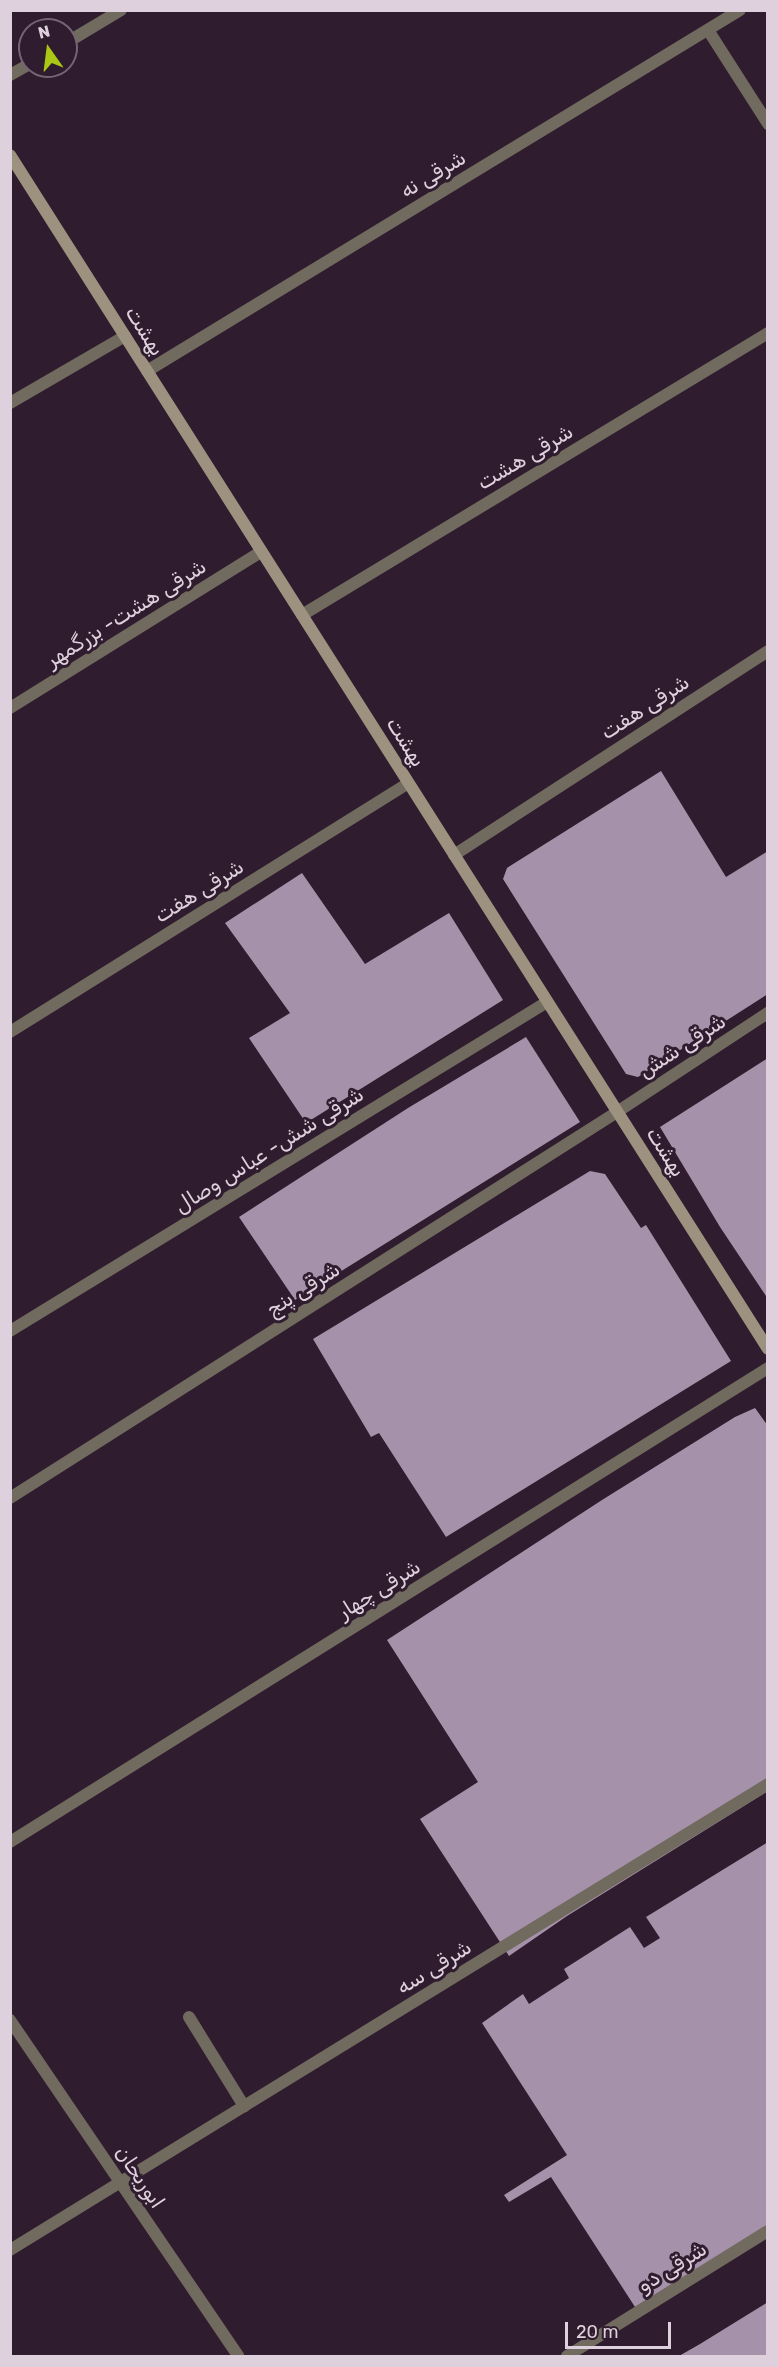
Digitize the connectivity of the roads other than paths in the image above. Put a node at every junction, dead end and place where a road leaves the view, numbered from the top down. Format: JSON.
{"nodes":[{"id":1,"x":121,"y":10,"type":"edge"},
{"id":2,"x":740,"y":10,"type":"edge"},
{"id":3,"x":708,"y":30,"type":"junction"},
{"id":4,"x":78,"y":36,"type":"edge"},
{"id":5,"x":768,"y":124,"type":"edge"},
{"id":6,"x":10,"y":155,"type":"edge"},
{"id":7,"x":768,"y":333,"type":"edge"},
{"id":8,"x":125,"y":336,"type":"junction"},
{"id":9,"x":147,"y":371,"type":"junction"},
{"id":10,"x":10,"y":403,"type":"edge"},
{"id":11,"x":261,"y":552,"type":"junction"},
{"id":12,"x":302,"y":615,"type":"junction"},
{"id":13,"x":768,"y":651,"type":"edge"},
{"id":14,"x":10,"y":708,"type":"edge"},
{"id":15,"x":408,"y":783,"type":"junction"},
{"id":16,"x":454,"y":855,"type":"junction"},
{"id":17,"x":547,"y":1002,"type":"junction"},
{"id":18,"x":768,"y":1013,"type":"edge"},
{"id":19,"x":10,"y":1032,"type":"edge"},
{"id":20,"x":617,"y":1112,"type":"junction"},
{"id":21,"x":10,"y":1331,"type":"edge"},
{"id":22,"x":768,"y":1349,"type":"edge"},
{"id":23,"x":768,"y":1368,"type":"edge"},
{"id":24,"x":10,"y":1498,"type":"edge"},
{"id":25,"x":768,"y":1784,"type":"edge"},
{"id":26,"x":10,"y":1842,"type":"edge"},
{"id":27,"x":189,"y":2017,"type":"dead end"},
{"id":28,"x":10,"y":2020,"type":"edge"},
{"id":29,"x":244,"y":2106,"type":"junction"},
{"id":30,"x":121,"y":2182,"type":"junction"},
{"id":31,"x":768,"y":2231,"type":"edge"},
{"id":32,"x":10,"y":2250,"type":"edge"},
{"id":33,"x":238,"y":2356,"type":"edge"},
{"id":34,"x":567,"y":2356,"type":"edge"}],
"edges":[{"from":1,"to":4,"type":"street"},
{"from":2,"to":3,"type":"street","name":"شرقی نه"},
{"from":3,"to":5,"type":"street"},
{"from":3,"to":9,"type":"street","name":"شرقی نه"},
{"from":6,"to":8,"type":"street","name":"بهشت"},
{"from":7,"to":12,"type":"street","name":"شرقی هشت"},
{"from":8,"to":9,"type":"street","name":"بهشت"},
{"from":8,"to":10,"type":"street"},
{"from":9,"to":11,"type":"street","name":"بهشت"},
{"from":11,"to":12,"type":"street","name":"بهشت"},
{"from":11,"to":14,"type":"street","name":"شرقی هشت- بزرگمهر"},
{"from":12,"to":15,"type":"street","name":"بهشت"},
{"from":13,"to":16,"type":"street","name":"شرقی هفت"},
{"from":15,"to":16,"type":"street","name":"بهشت"},
{"from":15,"to":19,"type":"street","name":"شرقی هفت"},
{"from":16,"to":17,"type":"street","name":"بهشت"},
{"from":17,"to":20,"type":"street","name":"بهشت"},
{"from":17,"to":21,"type":"street","name":"شرقی شش- عباس وصال"},
{"from":18,"to":20,"type":"street","name":"شرقی شش"},
{"from":20,"to":22,"type":"street","name":"بهشت"},
{"from":20,"to":24,"type":"street","name":"شرقی پنج"},
{"from":23,"to":26,"type":"street","name":"شرقی چهار"},
{"from":25,"to":29,"type":"street","name":"شرقی سه"},
{"from":27,"to":29,"type":"street"},
{"from":28,"to":30,"type":"street","name":"ابوریحان"},
{"from":29,"to":30,"type":"street","name":"شرقی سه"},
{"from":30,"to":32,"type":"street","name":"شرقی سه"},
{"from":30,"to":33,"type":"street","name":"ابوریحان"},
{"from":31,"to":34,"type":"street","name":"شرقی دو"}]}
